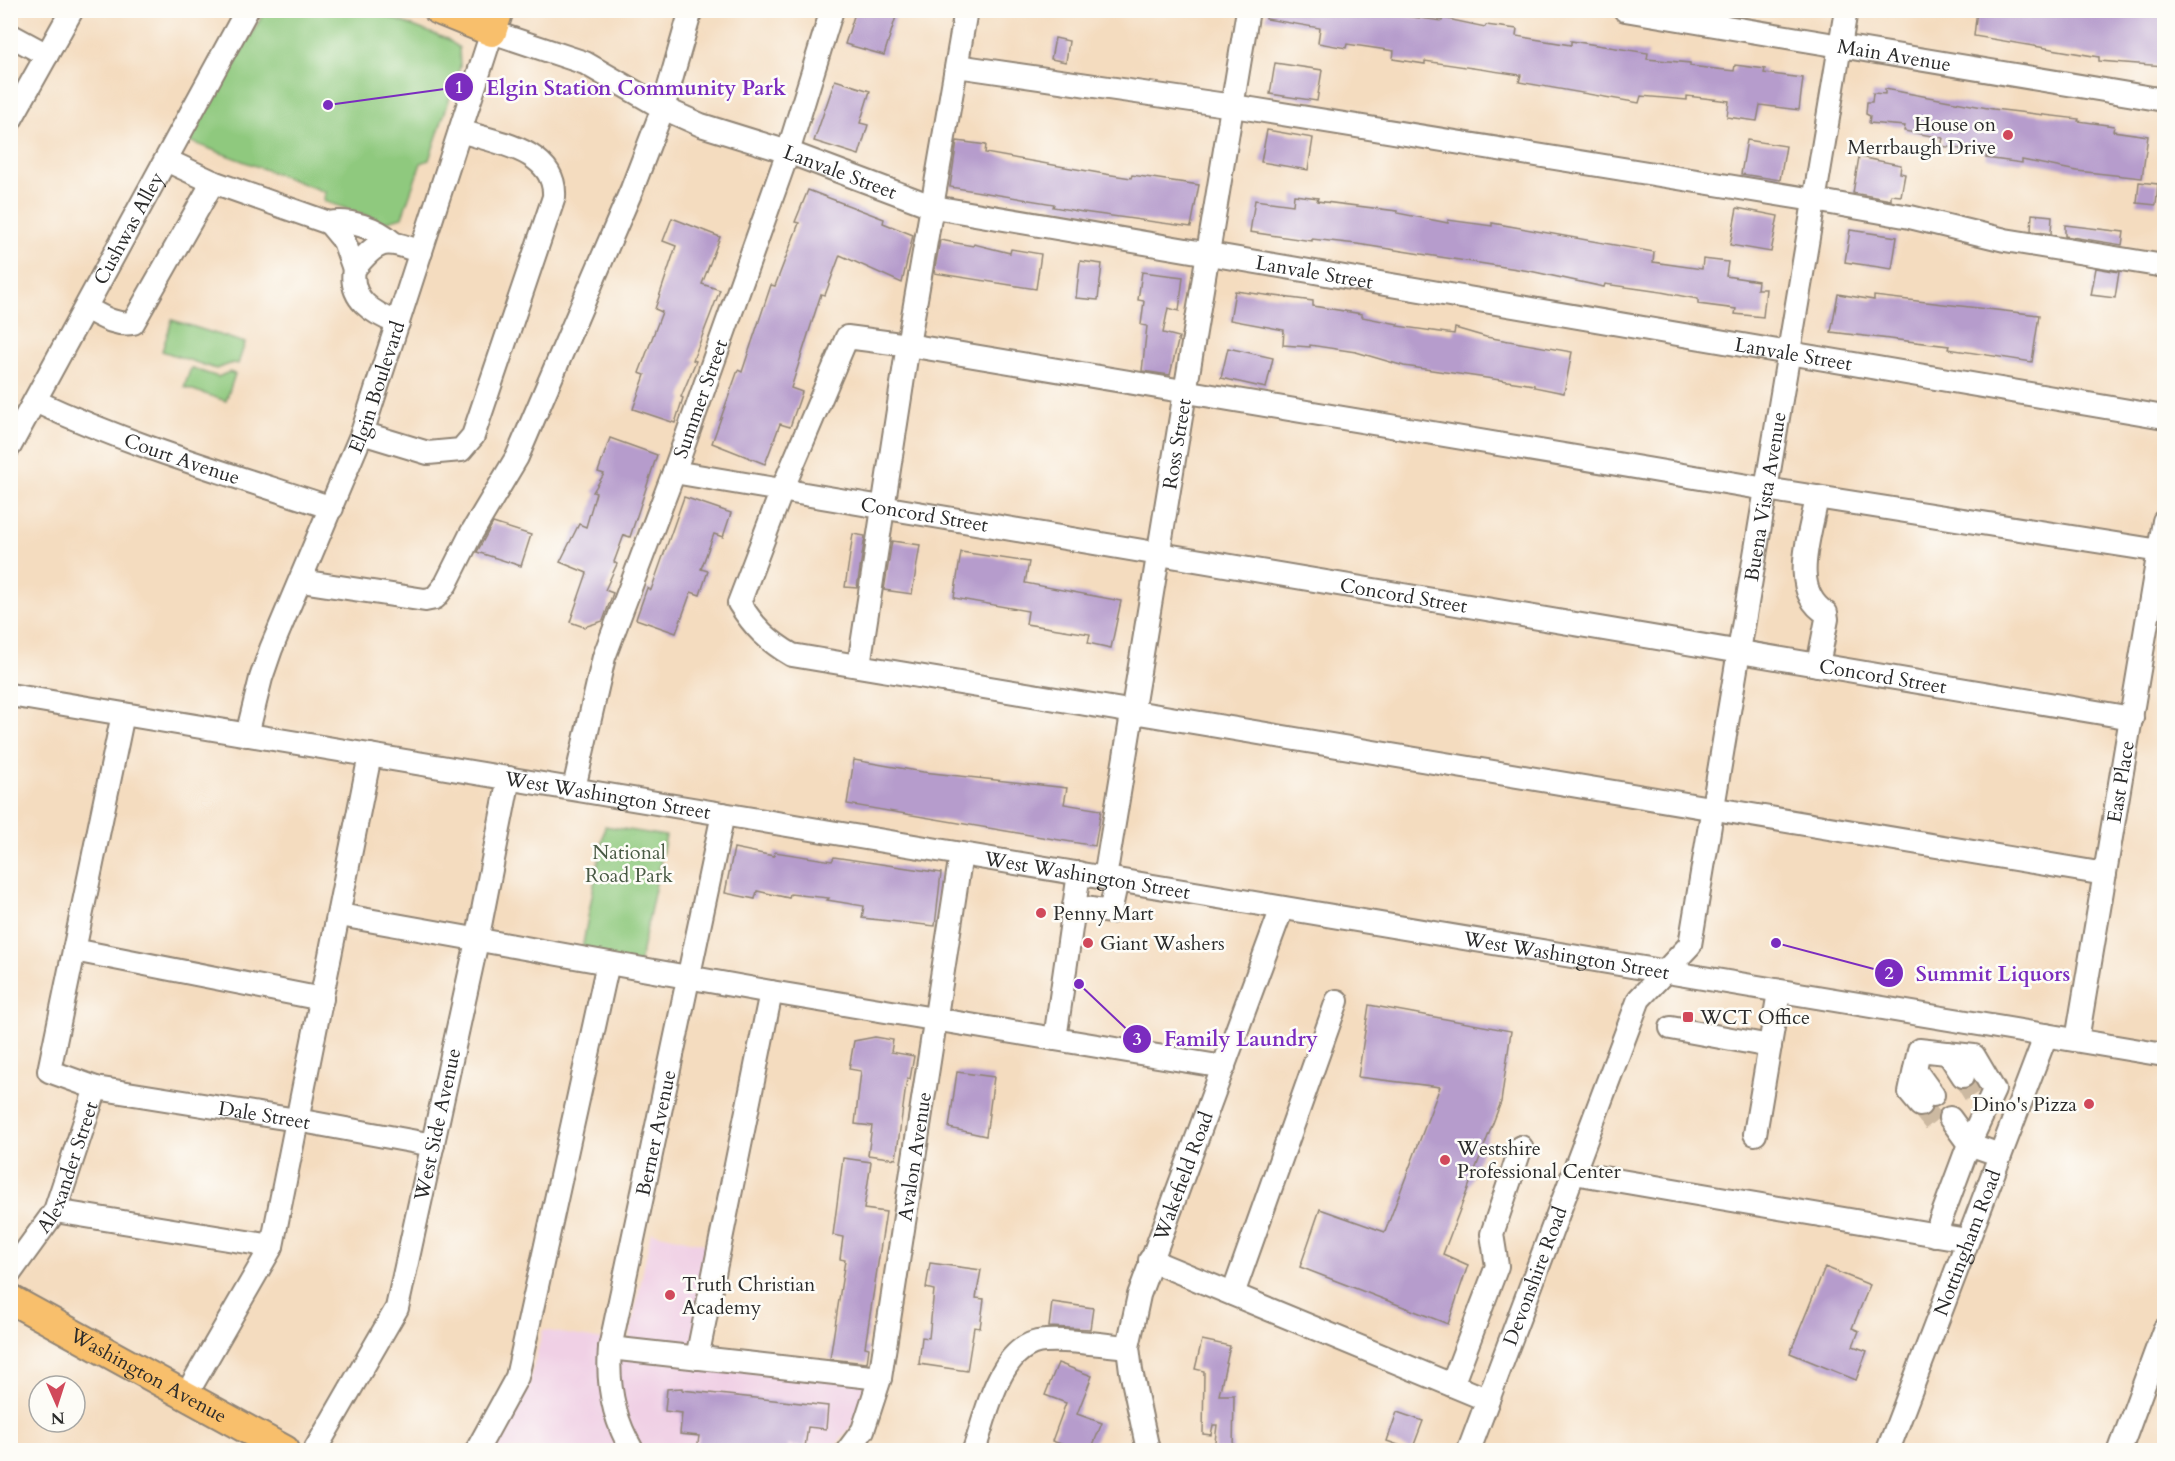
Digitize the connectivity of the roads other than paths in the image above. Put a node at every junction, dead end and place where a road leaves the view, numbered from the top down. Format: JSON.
{"nodes":[{"id":1,"x":72,"y":10,"type":"edge"},
{"id":2,"x":247,"y":10,"type":"edge"},
{"id":3,"x":438,"y":10,"type":"edge"},
{"id":4,"x":691,"y":10,"type":"edge"},
{"id":5,"x":832,"y":10,"type":"edge"},
{"id":6,"x":966,"y":10,"type":"edge"},
{"id":7,"x":1248,"y":10,"type":"edge"},
{"id":8,"x":1625,"y":10,"type":"edge"},
{"id":9,"x":1846,"y":10,"type":"edge"},
{"id":10,"x":496,"y":21,"type":"edge"},
{"id":11,"x":10,"y":35,"type":"edge"},
{"id":12,"x":1840,"y":46,"type":"junction"},
{"id":13,"x":47,"y":55,"type":"junction"},
{"id":14,"x":957,"y":66,"type":"junction"},
{"id":15,"x":2164,"y":100,"type":"edge"},
{"id":16,"x":1233,"y":106,"type":"junction"},
{"id":17,"x":663,"y":108,"type":"junction"},
{"id":18,"x":10,"y":122,"type":"edge"},
{"id":19,"x":460,"y":131,"type":"junction"},
{"id":20,"x":788,"y":152,"type":"junction"},
{"id":21,"x":166,"y":160,"type":"junction"},
{"id":22,"x":213,"y":182,"type":"junction"},
{"id":23,"x":1814,"y":200,"type":"junction"},
{"id":24,"x":934,"y":207,"type":"junction"},
{"id":25,"x":329,"y":222,"type":"junction"},
{"id":26,"x":392,"y":242,"type":"junction"},
{"id":27,"x":421,"y":252,"type":"junction"},
{"id":28,"x":1209,"y":254,"type":"junction"},
{"id":29,"x":2164,"y":266,"type":"edge"},
{"id":30,"x":354,"y":269,"type":"junction"},
{"id":31,"x":86,"y":308,"type":"junction"},
{"id":32,"x":398,"y":323,"type":"junction"},
{"id":33,"x":908,"y":345,"type":"junction"},
{"id":34,"x":1789,"y":351,"type":"junction"},
{"id":35,"x":1186,"y":390,"type":"junction"},
{"id":36,"x":35,"y":401,"type":"junction"},
{"id":37,"x":2164,"y":417,"type":"edge"},
{"id":38,"x":362,"y":433,"type":"junction"},
{"id":39,"x":10,"y":446,"type":"edge"},
{"id":40,"x":674,"y":472,"type":"junction"},
{"id":41,"x":1766,"y":489,"type":"junction"},
{"id":42,"x":782,"y":490,"type":"junction"},
{"id":43,"x":1817,"y":497,"type":"junction"},
{"id":44,"x":883,"y":507,"type":"junction"},
{"id":45,"x":332,"y":508,"type":"junction"},
{"id":46,"x":2164,"y":521,"type":"edge"},
{"id":47,"x":2160,"y":551,"type":"junction"},
{"id":48,"x":1159,"y":554,"type":"junction"},
{"id":49,"x":301,"y":580,"type":"junction"},
{"id":50,"x":1739,"y":652,"type":"junction"},
{"id":51,"x":859,"y":665,"type":"junction"},
{"id":52,"x":1818,"y":665,"type":"junction"},
{"id":53,"x":10,"y":695,"type":"edge"},
{"id":54,"x":1133,"y":712,"type":"junction"},
{"id":55,"x":123,"y":714,"type":"junction"},
{"id":56,"x":2132,"y":718,"type":"junction"},
{"id":57,"x":247,"y":735,"type":"junction"},
{"id":58,"x":370,"y":755,"type":"junction"},
{"id":59,"x":509,"y":778,"type":"junction"},
{"id":60,"x":574,"y":788,"type":"junction"},
{"id":61,"x":1713,"y":810,"type":"junction"},
{"id":62,"x":723,"y":814,"type":"junction"},
{"id":63,"x":961,"y":854,"type":"junction"},
{"id":64,"x":1079,"y":873,"type":"junction"},
{"id":65,"x":2105,"y":874,"type":"junction"},
{"id":66,"x":1111,"y":879,"type":"junction"},
{"id":67,"x":1074,"y":906,"type":"junction"},
{"id":68,"x":1282,"y":908,"type":"junction"},
{"id":69,"x":340,"y":915,"type":"junction"},
{"id":70,"x":477,"y":941,"type":"junction"},
{"id":71,"x":74,"y":950,"type":"junction"},
{"id":72,"x":608,"y":963,"type":"junction"},
{"id":73,"x":1664,"y":973,"type":"junction"},
{"id":74,"x":688,"y":977,"type":"junction"},
{"id":75,"x":771,"y":992,"type":"junction"},
{"id":76,"x":1779,"y":992,"type":"junction"},
{"id":77,"x":322,"y":999,"type":"junction"},
{"id":78,"x":1337,"y":1000,"type":"dead end"},
{"id":79,"x":1925,"y":1016,"type":"junction"},
{"id":80,"x":937,"y":1019,"type":"junction"},
{"id":81,"x":1966,"y":1022,"type":"junction"},
{"id":82,"x":1671,"y":1029,"type":"dead end"},
{"id":83,"x":2046,"y":1035,"type":"junction"},
{"id":84,"x":1056,"y":1039,"type":"junction"},
{"id":85,"x":2076,"y":1040,"type":"junction"},
{"id":86,"x":1770,"y":1046,"type":"junction"},
{"id":87,"x":2164,"y":1055,"type":"edge"},
{"id":88,"x":1917,"y":1060,"type":"junction"},
{"id":89,"x":1957,"y":1061,"type":"junction"},
{"id":90,"x":1224,"y":1067,"type":"junction"},
{"id":91,"x":96,"y":1088,"type":"junction"},
{"id":92,"x":1926,"y":1100,"type":"tunnel mouth"},
{"id":93,"x":1983,"y":1103,"type":"junction"},
{"id":94,"x":2016,"y":1112,"type":"junction"},
{"id":95,"x":297,"y":1120,"type":"junction"},
{"id":96,"x":1944,"y":1123,"type":"tunnel mouth"},
{"id":97,"x":1755,"y":1134,"type":"dead end"},
{"id":98,"x":432,"y":1145,"type":"junction"},
{"id":99,"x":1521,"y":1147,"type":"dead end"},
{"id":100,"x":1966,"y":1151,"type":"junction"},
{"id":101,"x":2000,"y":1155,"type":"junction"},
{"id":102,"x":1574,"y":1173,"type":"junction"},
{"id":103,"x":55,"y":1211,"type":"junction"},
{"id":104,"x":1935,"y":1235,"type":"junction"},
{"id":105,"x":1967,"y":1240,"type":"junction"},
{"id":106,"x":272,"y":1246,"type":"junction"},
{"id":107,"x":1150,"y":1260,"type":"junction"},
{"id":108,"x":10,"y":1273,"type":"edge"},
{"id":109,"x":1233,"y":1294,"type":"junction"},
{"id":110,"x":10,"y":1299,"type":"edge"},
{"id":111,"x":2163,"y":1337,"type":"edge"},
{"id":112,"x":1128,"y":1347,"type":"junction"},
{"id":113,"x":610,"y":1348,"type":"junction"},
{"id":114,"x":697,"y":1358,"type":"junction"},
{"id":115,"x":880,"y":1378,"type":"junction"},
{"id":116,"x":1452,"y":1385,"type":"junction"},
{"id":117,"x":186,"y":1395,"type":"junction"},
{"id":118,"x":1488,"y":1400,"type":"junction"},
{"id":119,"x":285,"y":1450,"type":"edge"},
{"id":120,"x":315,"y":1450,"type":"edge"},
{"id":121,"x":477,"y":1450,"type":"edge"},
{"id":122,"x":632,"y":1450,"type":"edge"},
{"id":123,"x":848,"y":1450,"type":"edge"},
{"id":124,"x":974,"y":1450,"type":"edge"},
{"id":125,"x":1148,"y":1450,"type":"edge"},
{"id":126,"x":1469,"y":1450,"type":"edge"},
{"id":127,"x":1888,"y":1450,"type":"edge"},
{"id":128,"x":2120,"y":1450,"type":"edge"}],
"edges":[{"from":1,"to":13,"type":"street"},
{"from":2,"to":21,"type":"street","name":"Cushwas Alley"},
{"from":3,"to":10,"type":"main road"},
{"from":4,"to":17,"type":"street"},
{"from":5,"to":20,"type":"street","name":"Summer Street"},
{"from":6,"to":14,"type":"street"},
{"from":7,"to":16,"type":"street","name":"Ross Street"},
{"from":8,"to":12,"type":"street","name":"Main Avenue"},
{"from":9,"to":12,"type":"street","name":"Buena Vista Avenue"},
{"from":10,"to":17,"type":"street","name":"Lanvale Street"},
{"from":10,"to":19,"type":"street","name":"Elgin Boulevard"},
{"from":11,"to":13,"type":"street"},
{"from":12,"to":15,"type":"street","name":"Main Avenue"},
{"from":12,"to":23,"type":"street","name":"Buena Vista Avenue"},
{"from":13,"to":18,"type":"street"},
{"from":14,"to":16,"type":"street"},
{"from":14,"to":24,"type":"street"},
{"from":16,"to":23,"type":"street"},
{"from":16,"to":28,"type":"street","name":"Ross Street"},
{"from":17,"to":20,"type":"street","name":"Lanvale Street"},
{"from":17,"to":49,"type":"street"},
{"from":19,"to":27,"type":"street","name":"Elgin Boulevard"},
{"from":19,"to":38,"type":"street"},
{"from":20,"to":24,"type":"street","name":"Lanvale Street"},
{"from":20,"to":40,"type":"street","name":"Summer Street"},
{"from":21,"to":22,"type":"street"},
{"from":21,"to":31,"type":"street","name":"Cushwas Alley"},
{"from":22,"to":25,"type":"street"},
{"from":22,"to":31,"type":"street"},
{"from":23,"to":29,"type":"street"},
{"from":23,"to":34,"type":"street","name":"Buena Vista Avenue"},
{"from":24,"to":28,"type":"street","name":"Lanvale Street"},
{"from":24,"to":33,"type":"street"},
{"from":25,"to":26,"type":"street"},
{"from":25,"to":30,"type":"street"},
{"from":26,"to":27,"type":"street"},
{"from":26,"to":30,"type":"street"},
{"from":27,"to":32,"type":"street","name":"Elgin Boulevard"},
{"from":28,"to":34,"type":"street","name":"Lanvale Street"},
{"from":28,"to":35,"type":"street","name":"Ross Street"},
{"from":30,"to":32,"type":"street"},
{"from":31,"to":36,"type":"street","name":"Cushwas Alley"},
{"from":32,"to":38,"type":"street","name":"Elgin Boulevard"},
{"from":33,"to":35,"type":"street"},
{"from":33,"to":42,"type":"street"},
{"from":33,"to":44,"type":"street"},
{"from":34,"to":37,"type":"street","name":"Lanvale Street"},
{"from":34,"to":41,"type":"street","name":"Buena Vista Avenue"},
{"from":35,"to":41,"type":"street"},
{"from":35,"to":48,"type":"street","name":"Ross Street"},
{"from":36,"to":39,"type":"street","name":"Cushwas Alley"},
{"from":36,"to":45,"type":"street","name":"Court Avenue"},
{"from":38,"to":45,"type":"street","name":"Elgin Boulevard"},
{"from":40,"to":42,"type":"street","name":"Concord Street"},
{"from":40,"to":60,"type":"street","name":"Summer Street"},
{"from":41,"to":43,"type":"street"},
{"from":41,"to":50,"type":"street","name":"Buena Vista Avenue"},
{"from":42,"to":44,"type":"street","name":"Concord Street"},
{"from":42,"to":51,"type":"street"},
{"from":43,"to":47,"type":"street"},
{"from":43,"to":52,"type":"street"},
{"from":44,"to":48,"type":"street","name":"Concord Street"},
{"from":44,"to":51,"type":"street"},
{"from":45,"to":49,"type":"street","name":"Elgin Boulevard"},
{"from":46,"to":47,"type":"street","name":"East Place"},
{"from":47,"to":56,"type":"street","name":"East Place"},
{"from":48,"to":50,"type":"street","name":"Concord Street"},
{"from":48,"to":54,"type":"street","name":"Ross Street"},
{"from":49,"to":57,"type":"street","name":"Elgin Boulevard"},
{"from":50,"to":52,"type":"street","name":"Concord Street"},
{"from":50,"to":61,"type":"street","name":"Buena Vista Avenue"},
{"from":51,"to":54,"type":"street"},
{"from":52,"to":56,"type":"street","name":"Concord Street"},
{"from":53,"to":55,"type":"street","name":"West Washington Street"},
{"from":54,"to":61,"type":"street"},
{"from":54,"to":66,"type":"street","name":"Ross Street"},
{"from":55,"to":57,"type":"street","name":"West Washington Street"},
{"from":55,"to":71,"type":"street"},
{"from":56,"to":65,"type":"street","name":"East Place"},
{"from":57,"to":58,"type":"street","name":"West Washington Street"},
{"from":58,"to":59,"type":"street","name":"West Washington Street"},
{"from":58,"to":69,"type":"street"},
{"from":59,"to":60,"type":"street","name":"West Washington Street"},
{"from":59,"to":70,"type":"street","name":"West Side Avenue"},
{"from":60,"to":62,"type":"street","name":"West Washington Street"},
{"from":61,"to":65,"type":"street"},
{"from":61,"to":73,"type":"street","name":"Buena Vista Avenue"},
{"from":62,"to":63,"type":"street","name":"West Washington Street"},
{"from":62,"to":74,"type":"street","name":"Berner Avenue"},
{"from":63,"to":64,"type":"street","name":"West Washington Street"},
{"from":63,"to":80,"type":"street","name":"Avalon Avenue"},
{"from":64,"to":66,"type":"street","name":"West Washington Street"},
{"from":64,"to":67,"type":"street"},
{"from":65,"to":85,"type":"street","name":"East Place"},
{"from":66,"to":67,"type":"street","name":"Ross Street"},
{"from":66,"to":68,"type":"street","name":"West Washington Street"},
{"from":67,"to":84,"type":"street"},
{"from":68,"to":73,"type":"street","name":"West Washington Street"},
{"from":68,"to":90,"type":"street","name":"Wakefield Road"},
{"from":69,"to":70,"type":"street"},
{"from":69,"to":77,"type":"street"},
{"from":70,"to":72,"type":"street"},
{"from":70,"to":98,"type":"street","name":"West Side Avenue"},
{"from":71,"to":77,"type":"street"},
{"from":71,"to":91,"type":"street","name":"Dale Street"},
{"from":72,"to":74,"type":"street"},
{"from":72,"to":121,"type":"street"},
{"from":73,"to":76,"type":"street","name":"West Washington Street"},
{"from":73,"to":102,"type":"street","name":"Devonshire Road"},
{"from":74,"to":75,"type":"street"},
{"from":74,"to":113,"type":"street","name":"Berner Avenue"},
{"from":75,"to":80,"type":"street"},
{"from":75,"to":114,"type":"street"},
{"from":76,"to":79,"type":"street","name":"West Washington Street"},
{"from":76,"to":86,"type":"street"},
{"from":77,"to":95,"type":"street"},
{"from":78,"to":109,"type":"street"},
{"from":79,"to":81,"type":"street","name":"West Washington Street"},
{"from":79,"to":88,"type":"street"},
{"from":80,"to":84,"type":"street"},
{"from":80,"to":115,"type":"street","name":"Avalon Avenue"},
{"from":81,"to":83,"type":"street","name":"West Washington Street"},
{"from":81,"to":89,"type":"street"},
{"from":82,"to":86,"type":"street"},
{"from":83,"to":85,"type":"street","name":"West Washington Street"},
{"from":83,"to":94,"type":"street","name":"Nottingham Road"},
{"from":84,"to":90,"type":"street"},
{"from":85,"to":87,"type":"street","name":"West Washington Street"},
{"from":86,"to":97,"type":"street"},
{"from":88,"to":89,"type":"street"},
{"from":88,"to":92,"type":"street"},
{"from":89,"to":93,"type":"street"},
{"from":90,"to":107,"type":"street","name":"Wakefield Road"},
{"from":91,"to":95,"type":"street","name":"Dale Street"},
{"from":91,"to":103,"type":"street","name":"Alexander Street"},
{"from":93,"to":94,"type":"street"},
{"from":93,"to":100,"type":"street"},
{"from":94,"to":101,"type":"street","name":"Nottingham Road"},
{"from":95,"to":98,"type":"street","name":"Dale Street"},
{"from":95,"to":106,"type":"street"},
{"from":96,"to":100,"type":"street"},
{"from":98,"to":120,"type":"street","name":"West Side Avenue"},
{"from":99,"to":116,"type":"street"},
{"from":100,"to":101,"type":"street"},
{"from":100,"to":104,"type":"street"},
{"from":101,"to":105,"type":"street","name":"Nottingham Road"},
{"from":102,"to":104,"type":"street"},
{"from":102,"to":118,"type":"street","name":"Devonshire Road"},
{"from":103,"to":106,"type":"street"},
{"from":103,"to":108,"type":"street","name":"Alexander Street"},
{"from":104,"to":105,"type":"street"},
{"from":105,"to":127,"type":"street","name":"Nottingham Road"},
{"from":106,"to":117,"type":"street"},
{"from":107,"to":109,"type":"street"},
{"from":107,"to":112,"type":"street","name":"Wakefield Road"},
{"from":109,"to":116,"type":"street"},
{"from":110,"to":117,"type":"main road","name":"Washington Avenue"},
{"from":111,"to":128,"type":"street"},
{"from":112,"to":124,"type":"street"},
{"from":112,"to":125,"type":"street","name":"Wakefield Road"},
{"from":113,"to":114,"type":"street"},
{"from":113,"to":122,"type":"street","name":"Berner Avenue"},
{"from":114,"to":115,"type":"street"},
{"from":115,"to":123,"type":"street","name":"Avalon Avenue"},
{"from":116,"to":118,"type":"street"},
{"from":117,"to":119,"type":"main road","name":"Washington Avenue"},
{"from":118,"to":126,"type":"street","name":"Devonshire Road"}]}
